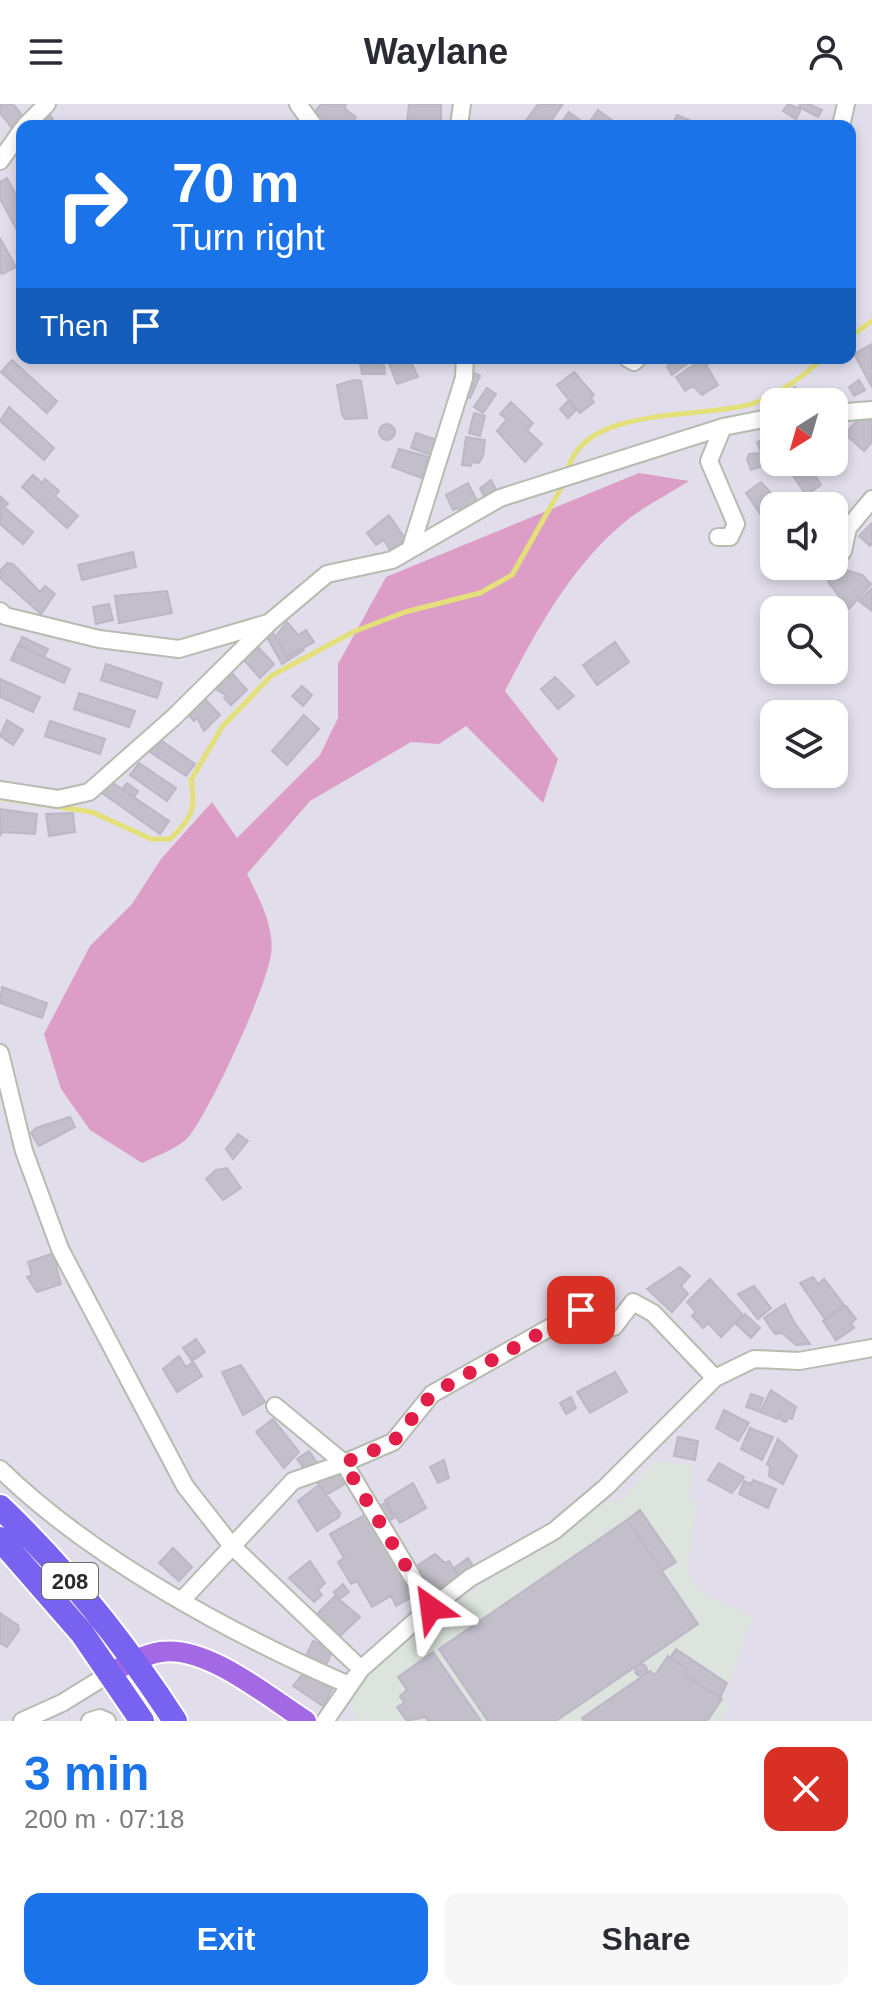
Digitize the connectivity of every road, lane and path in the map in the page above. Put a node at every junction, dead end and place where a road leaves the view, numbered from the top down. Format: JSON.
{"nodes":[{"id":1,"x":47,"y":104,"type":"edge"},
{"id":2,"x":31,"y":120,"type":"edge"},
{"id":3,"x":16,"y":138,"type":"edge"},
{"id":4,"x":0,"y":161,"type":"edge"},
{"id":5,"x":465,"y":364,"type":"edge"},
{"id":6,"x":872,"y":410,"type":"edge"},
{"id":7,"x":848,"y":412,"type":"edge"},
{"id":8,"x":760,"y":420,"type":"edge"},
{"id":9,"x":723,"y":427,"type":"junction"},
{"id":10,"x":872,"y":500,"type":"edge"},
{"id":11,"x":848,"y":522,"type":"edge"},
{"id":12,"x":718,"y":537,"type":"dead end"},
{"id":13,"x":411,"y":547,"type":"junction"},
{"id":14,"x":2,"y":617,"type":"edge"},
{"id":15,"x":270,"y":622,"type":"junction"},
{"id":16,"x":0,"y":790,"type":"edge"},
{"id":17,"x":0,"y":1053,"type":"edge"},
{"id":18,"x":872,"y":1348,"type":"edge"},
{"id":19,"x":715,"y":1378,"type":"junction"},
{"id":20,"x":275,"y":1406,"type":"dead end"},
{"id":21,"x":344,"y":1463,"type":"junction"},
{"id":22,"x":0,"y":1469,"type":"edge"},
{"id":23,"x":0,"y":1507,"type":"edge"},
{"id":24,"x":0,"y":1539,"type":"edge"},
{"id":25,"x":232,"y":1546,"type":"junction"},
{"id":26,"x":183,"y":1599,"type":"junction"},
{"id":27,"x":431,"y":1608,"type":"junction"},
{"id":28,"x":132,"y":1661,"type":"junction"},
{"id":29,"x":361,"y":1669,"type":"junction"},
{"id":30,"x":109,"y":1674,"type":"junction"},
{"id":31,"x":349,"y":1685,"type":"junction"},
{"id":32,"x":22,"y":1721,"type":"edge"},
{"id":33,"x":90,"y":1721,"type":"edge"},
{"id":34,"x":107,"y":1721,"type":"edge"},
{"id":35,"x":142,"y":1721,"type":"edge"},
{"id":36,"x":175,"y":1721,"type":"edge"},
{"id":37,"x":306,"y":1721,"type":"edge"},
{"id":38,"x":325,"y":1721,"type":"edge"}],
"edges":[{"from":1,"to":2,"type":"street"},
{"from":3,"to":4,"type":"street"},
{"from":5,"to":13,"type":"street"},
{"from":6,"to":7,"type":"street"},
{"from":8,"to":9,"type":"street"},
{"from":9,"to":12,"type":"street"},
{"from":9,"to":13,"type":"street"},
{"from":10,"to":11,"type":"street"},
{"from":13,"to":15,"type":"street"},
{"from":14,"to":15,"type":"street"},
{"from":15,"to":16,"type":"street"},
{"from":17,"to":25,"type":"street"},
{"from":18,"to":19,"type":"street"},
{"from":19,"to":21,"type":"street"},
{"from":19,"to":27,"type":"street"},
{"from":20,"to":21,"type":"street"},
{"from":21,"to":25,"type":"street"},
{"from":21,"to":27,"type":"street"},
{"from":22,"to":26,"type":"street"},
{"from":23,"to":28,"type":"highway","number":"208"},
{"from":24,"to":30,"type":"highway","number":"208"},
{"from":25,"to":26,"type":"street"},
{"from":25,"to":29,"type":"street"},
{"from":26,"to":31,"type":"street"},
{"from":27,"to":29,"type":"street"},
{"from":28,"to":30,"type":"main road"},
{"from":28,"to":36,"type":"highway","number":"208"},
{"from":28,"to":37,"type":"main road"},
{"from":29,"to":31,"type":"street"},
{"from":30,"to":32,"type":"street"},
{"from":30,"to":35,"type":"highway","number":"208"},
{"from":31,"to":38,"type":"street"},
{"from":33,"to":34,"type":"street"}]}
